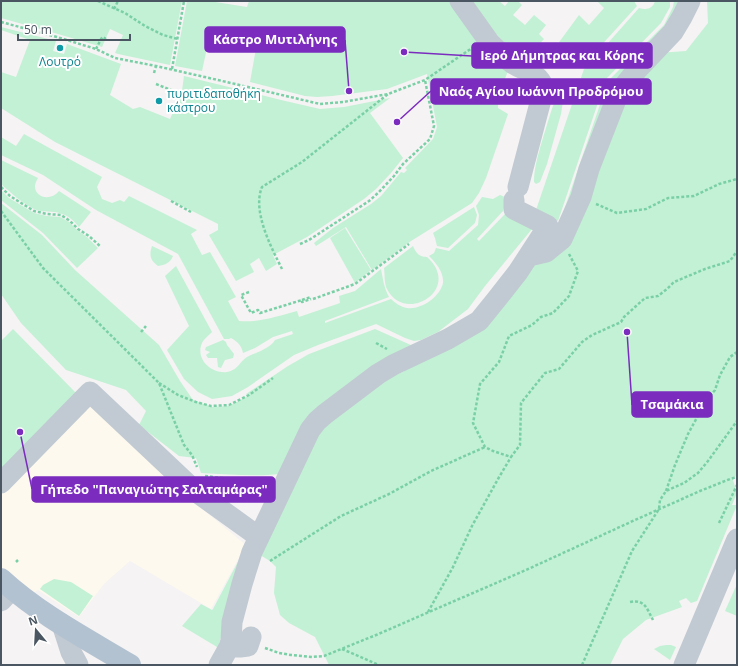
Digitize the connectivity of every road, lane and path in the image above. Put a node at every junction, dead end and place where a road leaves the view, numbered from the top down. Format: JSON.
{"nodes":[{"id":1,"x":98,"y":1,"type":"edge"},
{"id":2,"x":118,"y":1,"type":"edge"},
{"id":3,"x":184,"y":1,"type":"edge"},
{"id":4,"x":460,"y":1,"type":"edge"},
{"id":5,"x":690,"y":1,"type":"edge"},
{"id":6,"x":114,"y":9,"type":"junction"},
{"id":7,"x":1,"y":22,"type":"edge"},
{"id":8,"x":106,"y":39,"type":"dead end"},
{"id":9,"x":178,"y":39,"type":"junction"},
{"id":10,"x":476,"y":47,"type":"dead end"},
{"id":11,"x":96,"y":49,"type":"junction"},
{"id":12,"x":156,"y":66,"type":"junction"},
{"id":13,"x":172,"y":69,"type":"junction"},
{"id":14,"x":154,"y":73,"type":"dead end"},
{"id":15,"x":425,"y":80,"type":"junction"},
{"id":16,"x":156,"y":84,"type":"dead end"},
{"id":17,"x":171,"y":90,"type":"dead end"},
{"id":18,"x":388,"y":94,"type":"junction"},
{"id":19,"x":737,"y":179,"type":"edge"},
{"id":20,"x":1,"y":187,"type":"edge"},
{"id":21,"x":581,"y":197,"type":"junction"},
{"id":22,"x":171,"y":201,"type":"dead end"},
{"id":23,"x":1,"y":211,"type":"edge"},
{"id":24,"x":191,"y":212,"type":"dead end"},
{"id":25,"x":562,"y":239,"type":"junction"},
{"id":26,"x":300,"y":244,"type":"dead end"},
{"id":27,"x":409,"y":244,"type":"dead end"},
{"id":28,"x":101,"y":247,"type":"dead end"},
{"id":29,"x":737,"y":251,"type":"edge"},
{"id":30,"x":529,"y":256,"type":"junction"},
{"id":31,"x":282,"y":268,"type":"dead end"},
{"id":32,"x":249,"y":292,"type":"dead end"},
{"id":33,"x":146,"y":326,"type":"dead end"},
{"id":34,"x":141,"y":332,"type":"dead end"},
{"id":35,"x":737,"y":352,"type":"edge"},
{"id":36,"x":273,"y":378,"type":"dead end"},
{"id":37,"x":159,"y":382,"type":"junction"},
{"id":38,"x":737,"y":422,"type":"edge"},
{"id":39,"x":485,"y":446,"type":"junction"},
{"id":40,"x":511,"y":457,"type":"junction"},
{"id":41,"x":197,"y":468,"type":"dead end"},
{"id":42,"x":737,"y":477,"type":"edge"},
{"id":43,"x":1,"y":482,"type":"edge"},
{"id":44,"x":197,"y":483,"type":"junction"},
{"id":45,"x":284,"y":485,"type":"junction"},
{"id":46,"x":737,"y":485,"type":"edge"},
{"id":47,"x":666,"y":492,"type":"junction"},
{"id":48,"x":659,"y":509,"type":"junction"},
{"id":49,"x":719,"y":523,"type":"dead end"},
{"id":50,"x":259,"y":538,"type":"junction"},
{"id":51,"x":737,"y":539,"type":"edge"},
{"id":52,"x":270,"y":561,"type":"dead end"},
{"id":53,"x":5,"y":590,"type":"edge"},
{"id":54,"x":630,"y":602,"type":"dead end"},
{"id":55,"x":428,"y":612,"type":"junction"},
{"id":56,"x":653,"y":620,"type":"dead end"},
{"id":57,"x":62,"y":624,"type":"junction"},
{"id":58,"x":242,"y":643,"type":"junction"},
{"id":59,"x":342,"y":649,"type":"junction"},
{"id":60,"x":78,"y":665,"type":"edge"},
{"id":61,"x":130,"y":665,"type":"edge"},
{"id":62,"x":218,"y":665,"type":"edge"},
{"id":63,"x":379,"y":665,"type":"edge"},
{"id":64,"x":582,"y":665,"type":"edge"},
{"id":65,"x":684,"y":665,"type":"edge"}],
"edges":[{"from":1,"to":6,"type":"path"},
{"from":2,"to":6,"type":"path"},
{"from":3,"to":9,"type":"path"},
{"from":4,"to":30,"type":"street"},
{"from":5,"to":21,"type":"street"},
{"from":6,"to":9,"type":"path"},
{"from":7,"to":11,"type":"path"},
{"from":8,"to":11,"type":"path"},
{"from":9,"to":13,"type":"path"},
{"from":10,"to":15,"type":"path"},
{"from":11,"to":12,"type":"path"},
{"from":12,"to":13,"type":"path"},
{"from":12,"to":14,"type":"path"},
{"from":13,"to":18,"type":"path"},
{"from":15,"to":18,"type":"path"},
{"from":15,"to":26,"type":"path"},
{"from":16,"to":17,"type":"path"},
{"from":18,"to":31,"type":"path"},
{"from":19,"to":21,"type":"path"},
{"from":20,"to":28,"type":"path"},
{"from":21,"to":25,"type":"street"},
{"from":22,"to":24,"type":"path"},
{"from":23,"to":37,"type":"path"},
{"from":25,"to":30,"type":"street"},
{"from":25,"to":39,"type":"path"},
{"from":27,"to":32,"type":"path"},
{"from":29,"to":40,"type":"path"},
{"from":30,"to":45,"type":"street"},
{"from":33,"to":34,"type":"path"},
{"from":35,"to":47,"type":"path"},
{"from":36,"to":37,"type":"path"},
{"from":37,"to":41,"type":"path"},
{"from":38,"to":47,"type":"path"},
{"from":39,"to":40,"type":"path"},
{"from":39,"to":52,"type":"path"},
{"from":40,"to":55,"type":"path"},
{"from":42,"to":48,"type":"path"},
{"from":43,"to":44,"type":"street"},
{"from":44,"to":45,"type":"path"},
{"from":44,"to":50,"type":"street"},
{"from":45,"to":50,"type":"street"},
{"from":46,"to":49,"type":"path"},
{"from":47,"to":48,"type":"path"},
{"from":48,"to":55,"type":"path"},
{"from":48,"to":64,"type":"path"},
{"from":50,"to":58,"type":"street"},
{"from":51,"to":65,"type":"street"},
{"from":53,"to":57,"type":"main road"},
{"from":54,"to":56,"type":"path"},
{"from":55,"to":59,"type":"path"},
{"from":57,"to":60,"type":"street"},
{"from":57,"to":61,"type":"main road"},
{"from":58,"to":59,"type":"path"},
{"from":58,"to":62,"type":"street"},
{"from":59,"to":63,"type":"path"}]}
